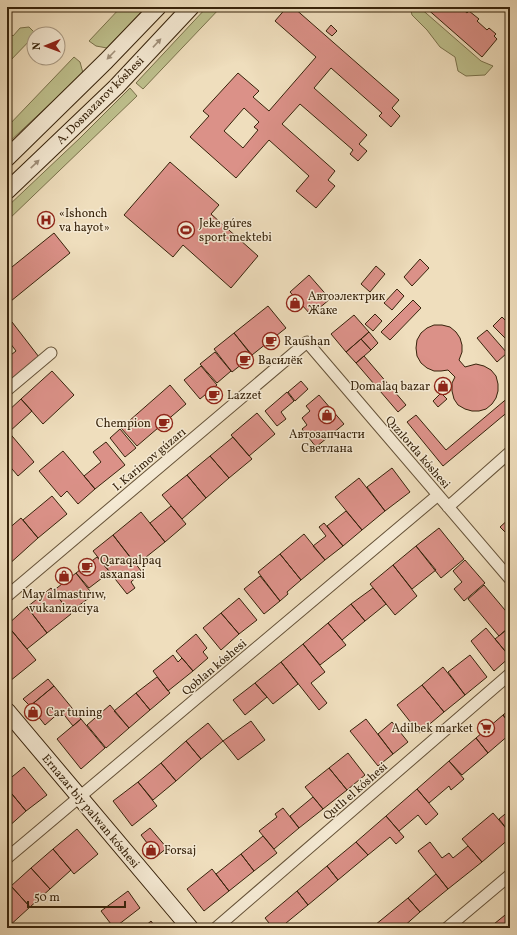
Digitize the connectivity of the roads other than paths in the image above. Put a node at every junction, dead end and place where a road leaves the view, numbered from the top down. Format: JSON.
{"nodes":[{"id":1,"x":158,"y":7,"type":"edge"},
{"id":2,"x":191,"y":7,"type":"edge"},
{"id":3,"x":7,"y":158,"type":"edge"},
{"id":4,"x":7,"y":191,"type":"edge"},
{"id":5,"x":307,"y":342,"type":"joint"},
{"id":6,"x":51,"y":352,"type":"dead end"},
{"id":7,"x":7,"y":390,"type":"edge"},
{"id":8,"x":510,"y":452,"type":"edge"},
{"id":9,"x":438,"y":496,"type":"junction"},
{"id":10,"x":448,"y":507,"type":"junction"},
{"id":11,"x":510,"y":579,"type":"edge"},
{"id":12,"x":7,"y":596,"type":"edge"},
{"id":13,"x":510,"y":674,"type":"edge"},
{"id":14,"x":7,"y":712,"type":"edge"},
{"id":15,"x":79,"y":798,"type":"junction"},
{"id":16,"x":7,"y":858,"type":"edge"},
{"id":17,"x":510,"y":875,"type":"edge"},
{"id":18,"x":190,"y":928,"type":"edge"},
{"id":19,"x":216,"y":928,"type":"edge"},
{"id":20,"x":447,"y":928,"type":"edge"}],
"edges":[{"from":1,"to":3,"type":"main road","name":"A. Dosnazarov kóshesi","one_way":true},
{"from":4,"to":2,"type":"main road","name":"A. Dosnazarov kóshesi","one_way":true},
{"from":5,"to":9,"type":"street","name":"Qızılorda kóshesi"},
{"from":5,"to":12,"type":"street","name":"I. Karimov gúzarı"},
{"from":6,"to":7,"type":"street"},
{"from":8,"to":10,"type":"street"},
{"from":9,"to":10,"type":"street","name":"Qızılorda kóshesi"},
{"from":9,"to":15,"type":"street","name":"Qoblan kóshesi"},
{"from":10,"to":11,"type":"street","name":"Qızılorda kóshesi"},
{"from":13,"to":19,"type":"street","name":"Qutlı el kóshesi"},
{"from":14,"to":15,"type":"main road","name":"Ernazar biy palwan kóshesi"},
{"from":15,"to":16,"type":"street","name":"Qoblan kóshesi"},
{"from":15,"to":18,"type":"main road","name":"Ernazar biy palwan kóshesi"},
{"from":17,"to":20,"type":"street"}]}
